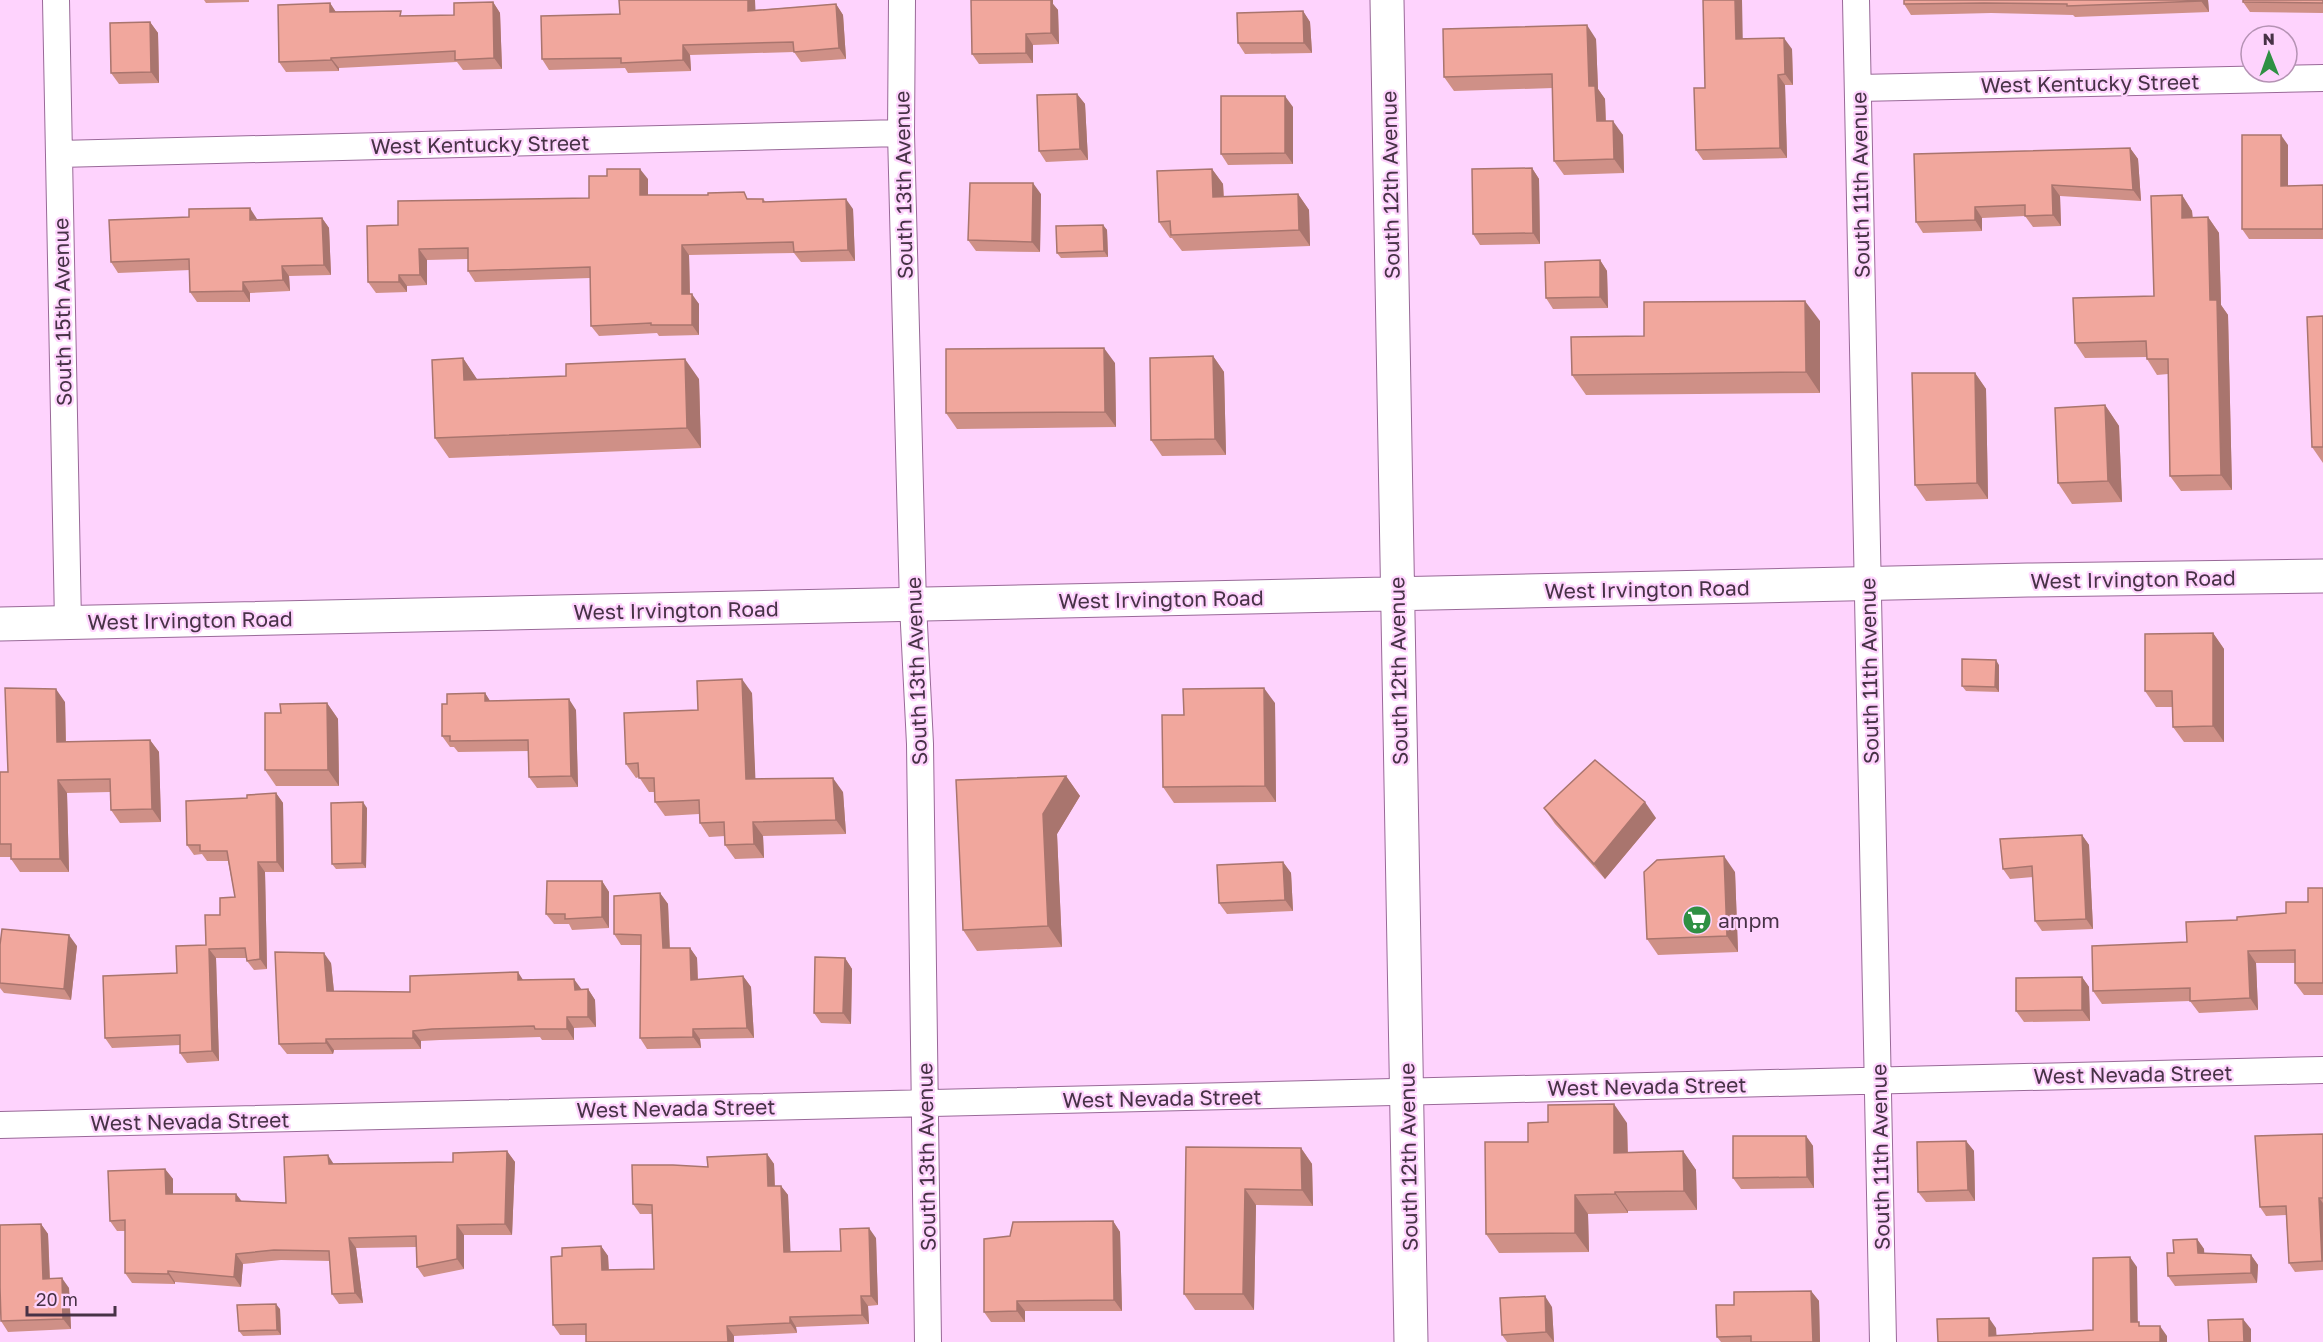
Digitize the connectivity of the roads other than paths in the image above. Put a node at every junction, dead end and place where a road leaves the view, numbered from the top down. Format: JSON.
{"nodes":[{"id":1,"x":56,"y":0,"type":"edge"},
{"id":2,"x":902,"y":0,"type":"edge"},
{"id":3,"x":1387,"y":0,"type":"edge"},
{"id":4,"x":1856,"y":0,"type":"edge"},
{"id":5,"x":2323,"y":78,"type":"edge"},
{"id":6,"x":1858,"y":88,"type":"junction"},
{"id":7,"x":901,"y":133,"type":"junction"},
{"id":8,"x":59,"y":154,"type":"junction"},
{"id":9,"x":2323,"y":576,"type":"edge"},
{"id":10,"x":1867,"y":584,"type":"junction"},
{"id":11,"x":1396,"y":594,"type":"junction"},
{"id":12,"x":913,"y":605,"type":"junction"},
{"id":13,"x":68,"y":623,"type":"junction"},
{"id":14,"x":0,"y":624,"type":"edge"},
{"id":15,"x":2323,"y":1070,"type":"edge"},
{"id":16,"x":1879,"y":1080,"type":"junction"},
{"id":17,"x":1406,"y":1092,"type":"junction"},
{"id":18,"x":925,"y":1102,"type":"junction"},
{"id":19,"x":0,"y":1125,"type":"edge"},
{"id":20,"x":928,"y":1342,"type":"edge"},
{"id":21,"x":1411,"y":1342,"type":"edge"},
{"id":22,"x":1883,"y":1342,"type":"edge"}],
"edges":[{"from":1,"to":8,"type":"street","name":"South 15th Avenue"},
{"from":2,"to":7,"type":"street","name":"South 13th Avenue"},
{"from":3,"to":11,"type":"main road","name":"South 12th Avenue"},
{"from":4,"to":6,"type":"street","name":"South 11th Avenue"},
{"from":5,"to":6,"type":"street","name":"West Kentucky Street"},
{"from":6,"to":10,"type":"street","name":"South 11th Avenue"},
{"from":7,"to":8,"type":"street","name":"West Kentucky Street"},
{"from":7,"to":12,"type":"street","name":"South 13th Avenue"},
{"from":8,"to":13,"type":"street","name":"South 15th Avenue"},
{"from":9,"to":10,"type":"main road","name":"West Irvington Road"},
{"from":10,"to":11,"type":"main road","name":"West Irvington Road"},
{"from":10,"to":16,"type":"street","name":"South 11th Avenue"},
{"from":11,"to":12,"type":"main road","name":"West Irvington Road"},
{"from":11,"to":17,"type":"main road","name":"South 12th Avenue"},
{"from":12,"to":13,"type":"main road","name":"West Irvington Road"},
{"from":12,"to":18,"type":"street","name":"South 13th Avenue"},
{"from":13,"to":14,"type":"main road","name":"West Irvington Road"},
{"from":15,"to":16,"type":"street","name":"West Nevada Street"},
{"from":16,"to":17,"type":"street","name":"West Nevada Street"},
{"from":16,"to":22,"type":"street","name":"South 11th Avenue"},
{"from":17,"to":18,"type":"street","name":"West Nevada Street"},
{"from":17,"to":21,"type":"main road","name":"South 12th Avenue"},
{"from":18,"to":19,"type":"street","name":"West Nevada Street"},
{"from":18,"to":20,"type":"street","name":"South 13th Avenue"}]}
